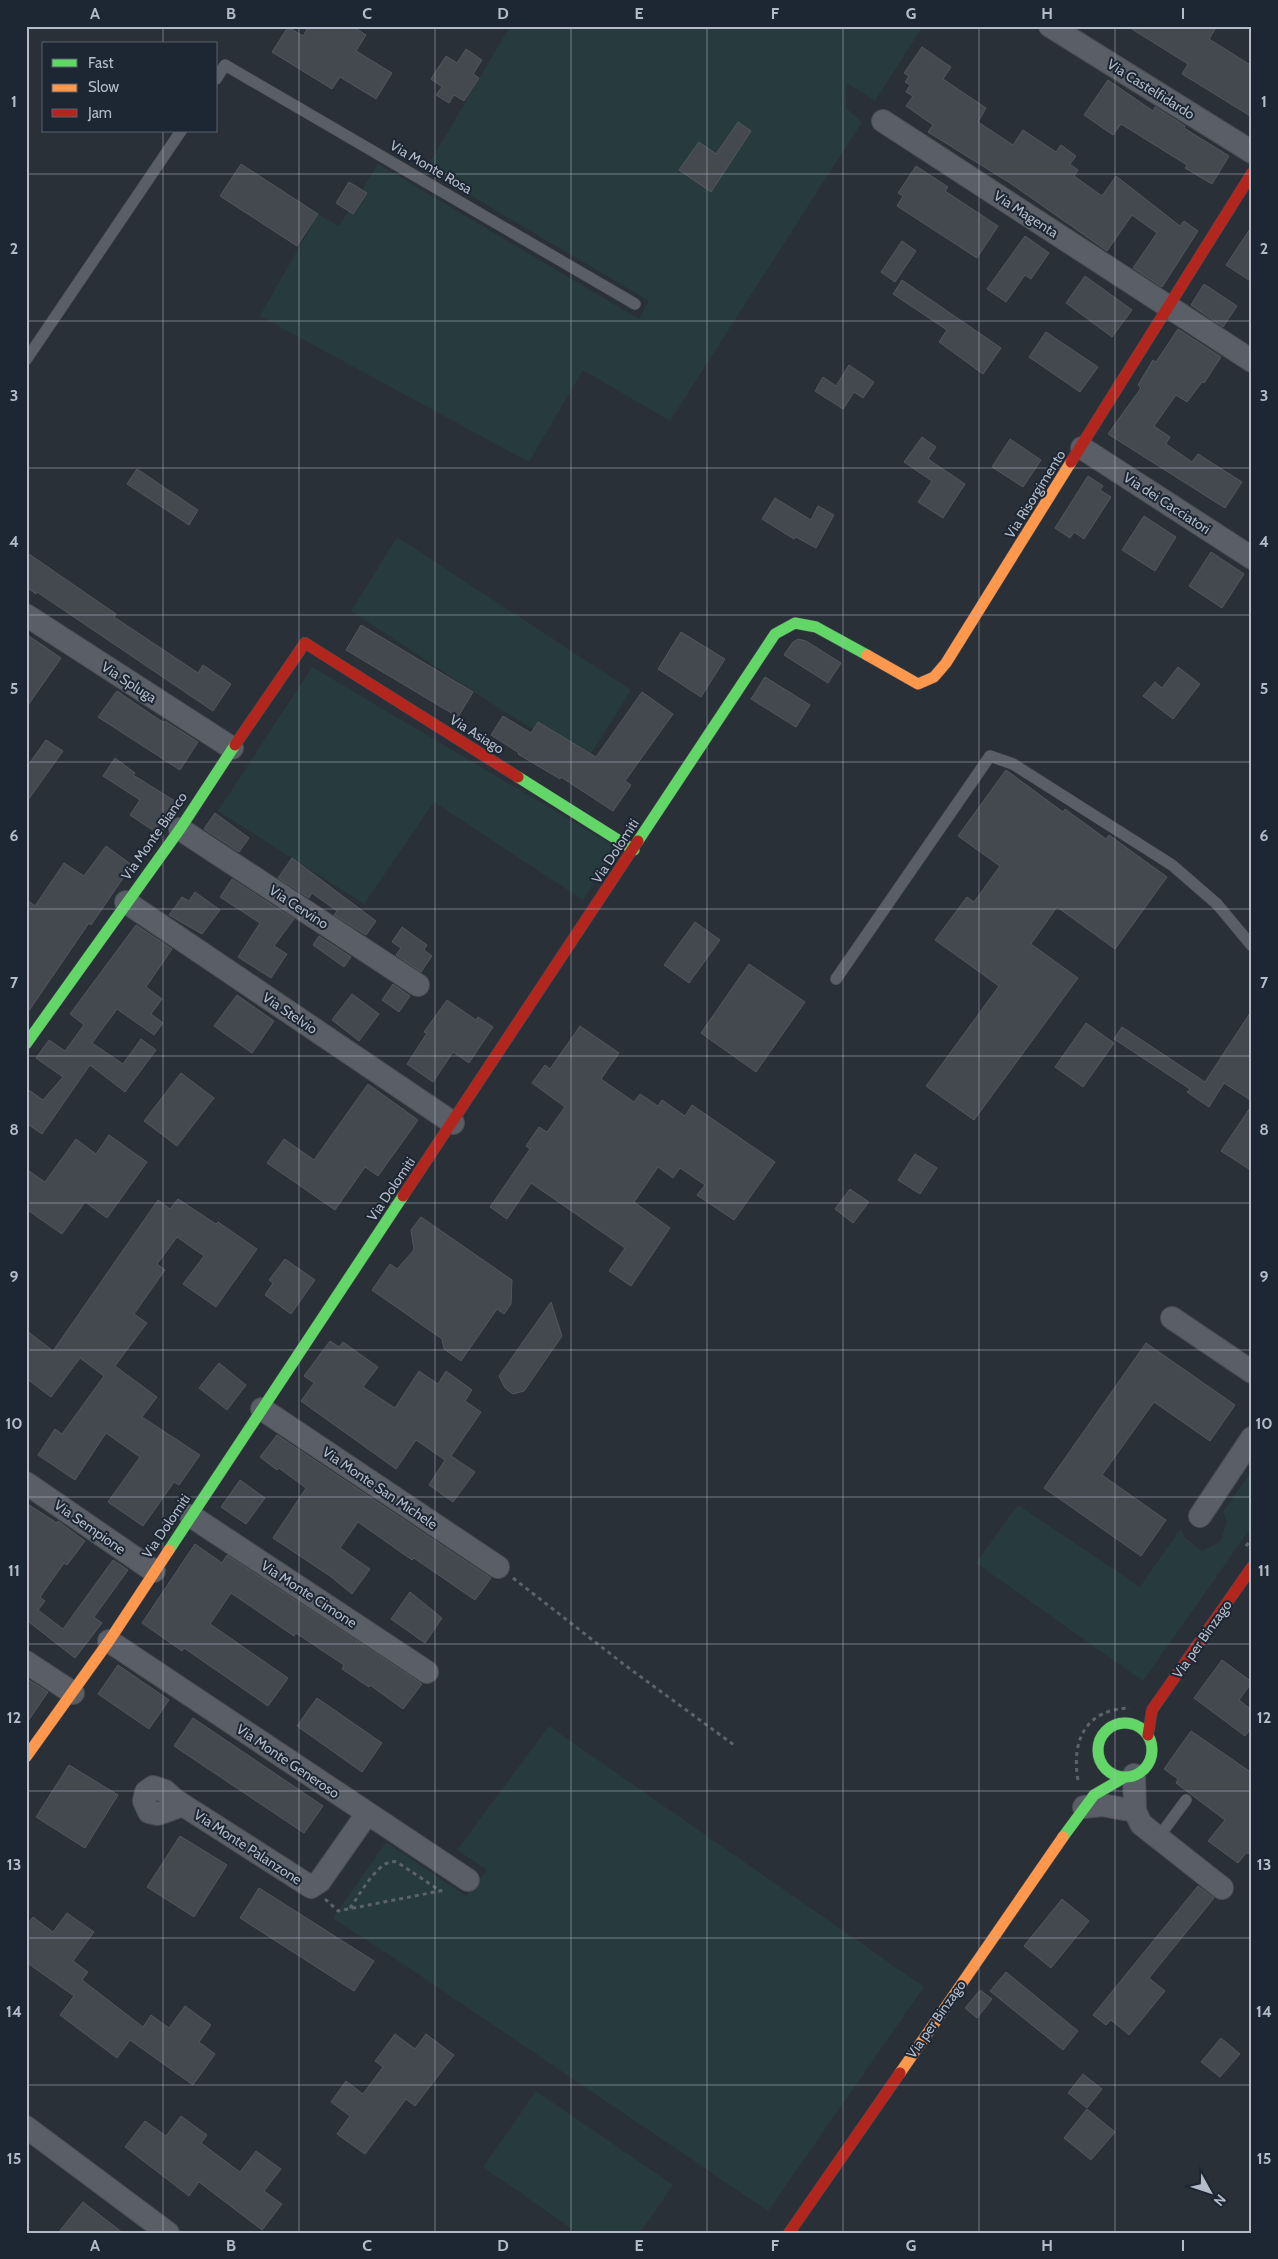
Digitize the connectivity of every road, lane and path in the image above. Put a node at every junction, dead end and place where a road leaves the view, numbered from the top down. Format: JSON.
{"nodes":[{"id":1,"x":1050,"y":26,"type":"edge"},
{"id":2,"x":218,"y":76,"type":"edge"},
{"id":3,"x":884,"y":121,"type":"dead end"},
{"id":4,"x":180,"y":132,"type":"edge"},
{"id":5,"x":1252,"y":152,"type":"edge"},
{"id":6,"x":1252,"y":173,"type":"edge"},
{"id":7,"x":635,"y":304,"type":"dead end"},
{"id":8,"x":1168,"y":307,"type":"junction"},
{"id":9,"x":26,"y":360,"type":"edge"},
{"id":10,"x":1252,"y":361,"type":"edge"},
{"id":11,"x":1082,"y":448,"type":"junction"},
{"id":12,"x":1252,"y":558,"type":"edge"},
{"id":13,"x":26,"y":615,"type":"edge"},
{"id":14,"x":776,"y":634,"type":"joint"},
{"id":15,"x":305,"y":643,"type":"joint"},
{"id":16,"x":232,"y":748,"type":"junction"},
{"id":17,"x":180,"y":829,"type":"junction"},
{"id":18,"x":634,"y":850,"type":"junction"},
{"id":19,"x":126,"y":902,"type":"junction"},
{"id":20,"x":1252,"y":946,"type":"edge"},
{"id":21,"x":836,"y":978,"type":"dead end"},
{"id":22,"x":418,"y":985,"type":"dead end"},
{"id":23,"x":26,"y":1044,"type":"edge"},
{"id":24,"x":453,"y":1123,"type":"junction"},
{"id":25,"x":1172,"y":1318,"type":"dead end"},
{"id":26,"x":1252,"y":1372,"type":"edge"},
{"id":27,"x":262,"y":1409,"type":"junction"},
{"id":28,"x":1252,"y":1438,"type":"edge"},
{"id":29,"x":26,"y":1483,"type":"edge"},
{"id":30,"x":191,"y":1516,"type":"junction"},
{"id":31,"x":1200,"y":1516,"type":"dead end"},
{"id":32,"x":498,"y":1567,"type":"joint"},
{"id":33,"x":1252,"y":1567,"type":"edge"},
{"id":34,"x":154,"y":1571,"type":"junction"},
{"id":35,"x":109,"y":1641,"type":"junction"},
{"id":36,"x":26,"y":1662,"type":"edge"},
{"id":37,"x":427,"y":1672,"type":"dead end"},
{"id":38,"x":74,"y":1693,"type":"junction"},
{"id":39,"x":1152,"y":1710,"type":"junction"},
{"id":40,"x":1125,"y":1722,"type":"junction"},
{"id":41,"x":1148,"y":1735,"type":"junction"},
{"id":42,"x":734,"y":1745,"type":"dead end"},
{"id":43,"x":26,"y":1757,"type":"edge"},
{"id":44,"x":1102,"y":1766,"type":"junction"},
{"id":45,"x":1130,"y":1776,"type":"junction"},
{"id":46,"x":1186,"y":1800,"type":"dead end"},
{"id":47,"x":1089,"y":1801,"type":"junction"},
{"id":48,"x":183,"y":1805,"type":"dead end"},
{"id":49,"x":1136,"y":1812,"type":"junction"},
{"id":50,"x":367,"y":1814,"type":"junction"},
{"id":51,"x":1158,"y":1838,"type":"junction"},
{"id":52,"x":466,"y":1879,"type":"joint"},
{"id":53,"x":311,"y":1887,"type":"junction"},
{"id":54,"x":1222,"y":1888,"type":"dead end"},
{"id":55,"x":440,"y":1891,"type":"junction"},
{"id":56,"x":350,"y":1908,"type":"junction"},
{"id":57,"x":26,"y":2127,"type":"edge"},
{"id":58,"x":168,"y":2233,"type":"edge"},
{"id":59,"x":789,"y":2233,"type":"edge"}],
"edges":[{"from":1,"to":5,"type":"street","name":"Via Castelfidardo"},
{"from":2,"to":7,"type":"lane","name":"Via Monte Rosa"},
{"from":3,"to":8,"type":"street","name":"Via Magenta"},
{"from":4,"to":9,"type":"lane"},
{"from":6,"to":8,"type":"street","name":"Via Risorgimento"},
{"from":8,"to":10,"type":"street","name":"Via Magenta"},
{"from":8,"to":11,"type":"street","name":"Via Risorgimento"},
{"from":11,"to":12,"type":"street","name":"Via dei Cacciatori"},
{"from":11,"to":14,"type":"street","name":"Via Risorgimento"},
{"from":13,"to":16,"type":"street","name":"Via Spluga"},
{"from":14,"to":18,"type":"street","name":"Via Dolomiti"},
{"from":15,"to":16,"type":"street","name":"Via Monte Bianco"},
{"from":15,"to":18,"type":"street","name":"Via Asiago"},
{"from":16,"to":17,"type":"street","name":"Via Monte Bianco"},
{"from":17,"to":19,"type":"street","name":"Via Monte Bianco"},
{"from":17,"to":22,"type":"street","name":"Via Cervino"},
{"from":18,"to":24,"type":"street","name":"Via Dolomiti"},
{"from":19,"to":23,"type":"street","name":"Via Monte Bianco"},
{"from":19,"to":24,"type":"street","name":"Via Stelvio"},
{"from":20,"to":21,"type":"lane"},
{"from":24,"to":27,"type":"street","name":"Via Dolomiti"},
{"from":25,"to":26,"type":"street"},
{"from":27,"to":30,"type":"street","name":"Via Dolomiti"},
{"from":27,"to":32,"type":"street","name":"Via Monte San Michele"},
{"from":28,"to":31,"type":"street"},
{"from":29,"to":34,"type":"street","name":"Via Sempione"},
{"from":30,"to":34,"type":"street","name":"Via Dolomiti"},
{"from":30,"to":37,"type":"street","name":"Via Monte Cimone"},
{"from":32,"to":42,"type":"path"},
{"from":33,"to":39,"type":"street","name":"Via per Binzago"},
{"from":34,"to":35,"type":"street","name":"Via Dolomiti"},
{"from":35,"to":38,"type":"street","name":"Via Dolomiti"},
{"from":35,"to":50,"type":"street","name":"Via Monte Generoso"},
{"from":36,"to":38,"type":"street"},
{"from":38,"to":43,"type":"street","name":"Via Dolomiti"},
{"from":39,"to":40,"type":"street","name":"Via per Binzago"},
{"from":39,"to":41,"type":"street","name":"Via per Binzago"},
{"from":40,"to":41,"type":"street"},
{"from":40,"to":44,"type":"street","name":"Via per Binzago"},
{"from":41,"to":45,"type":"street","name":"Via per Binzago"},
{"from":44,"to":45,"type":"street"},
{"from":44,"to":47,"type":"street","name":"Via per Binzago"},
{"from":45,"to":47,"type":"street","name":"Via per Binzago"},
{"from":45,"to":49,"type":"street"},
{"from":46,"to":51,"type":"lane"},
{"from":47,"to":49,"type":"street"},
{"from":47,"to":59,"type":"street","name":"Via per Binzago"},
{"from":48,"to":53,"type":"street","name":"Via Monte Palanzone"},
{"from":49,"to":51,"type":"street"},
{"from":50,"to":52,"type":"street","name":"Via Monte Generoso"},
{"from":50,"to":53,"type":"street","name":"Via Monte Palanzone"},
{"from":51,"to":54,"type":"street"},
{"from":52,"to":55,"type":"path"},
{"from":53,"to":56,"type":"path"},
{"from":55,"to":56,"type":"path"},
{"from":55,"to":56,"type":"path"},
{"from":57,"to":58,"type":"street"}]}
